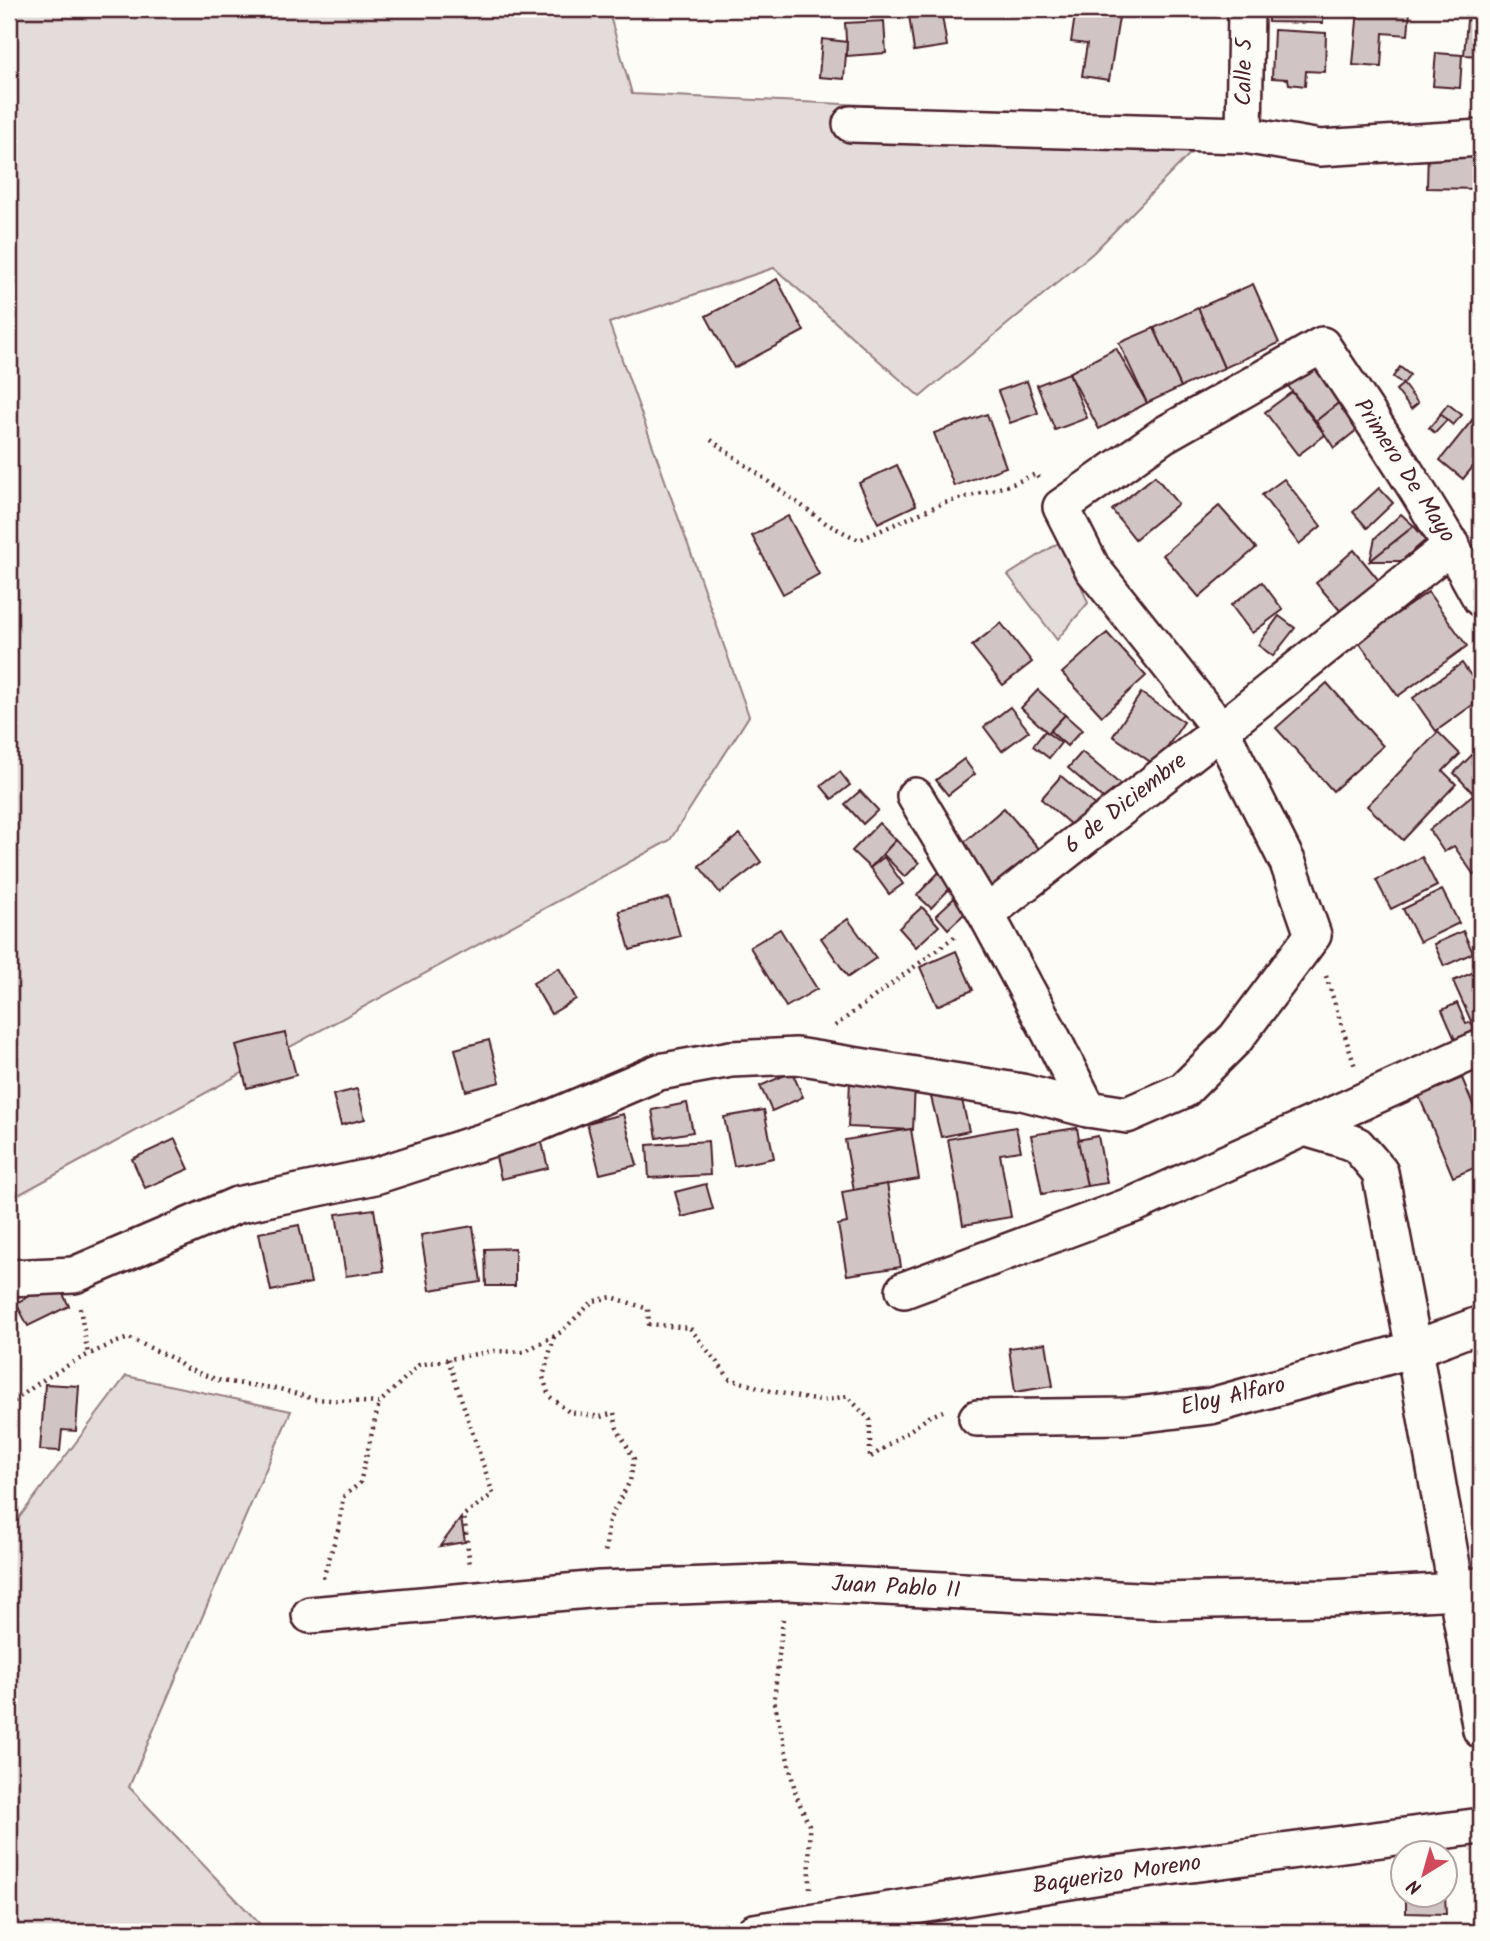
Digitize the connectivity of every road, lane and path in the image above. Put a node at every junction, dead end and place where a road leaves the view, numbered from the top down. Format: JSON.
{"nodes":[{"id":1,"x":1246,"y":9,"type":"edge"},
{"id":2,"x":850,"y":124,"type":"dead end"},
{"id":3,"x":1244,"y":135,"type":"junction"},
{"id":4,"x":1481,"y":138,"type":"edge"},
{"id":5,"x":711,"y":440,"type":"dead end"},
{"id":6,"x":1060,"y":507,"type":"junction"},
{"id":7,"x":1452,"y":545,"type":"junction"},
{"id":8,"x":1481,"y":598,"type":"edge"},
{"id":9,"x":1221,"y":730,"type":"junction"},
{"id":10,"x":915,"y":796,"type":"dead end"},
{"id":11,"x":986,"y":914,"type":"junction"},
{"id":12,"x":1313,"y":935,"type":"junction"},
{"id":13,"x":1481,"y":1048,"type":"edge"},
{"id":14,"x":796,"y":1056,"type":"junction"},
{"id":15,"x":1365,"y":1099,"type":"junction"},
{"id":16,"x":1088,"y":1109,"type":"junction"},
{"id":17,"x":1305,"y":1128,"type":"junction"},
{"id":18,"x":74,"y":1275,"type":"junction"},
{"id":19,"x":9,"y":1278,"type":"edge"},
{"id":20,"x":904,"y":1290,"type":"dead end"},
{"id":21,"x":1481,"y":1324,"type":"edge"},
{"id":22,"x":554,"y":1336,"type":"junction"},
{"id":23,"x":1414,"y":1349,"type":"junction"},
{"id":24,"x":88,"y":1355,"type":"junction"},
{"id":25,"x":448,"y":1359,"type":"junction"},
{"id":26,"x":379,"y":1403,"type":"junction"},
{"id":27,"x":9,"y":1406,"type":"edge"},
{"id":28,"x":977,"y":1418,"type":"joint"},
{"id":29,"x":788,"y":1582,"type":"junction"},
{"id":30,"x":1469,"y":1588,"type":"edge"},
{"id":31,"x":600,"y":1589,"type":"junction"},
{"id":32,"x":473,"y":1601,"type":"junction"},
{"id":33,"x":310,"y":1615,"type":"joint"},
{"id":34,"x":1481,"y":1730,"type":"edge"},
{"id":35,"x":1481,"y":1826,"type":"edge"},
{"id":36,"x":803,"y":1923,"type":"junction"},
{"id":37,"x":754,"y":1932,"type":"edge"}],
"edges":[{"from":1,"to":3,"type":"street","name":"Calle 5"},
{"from":2,"to":3,"type":"street"},
{"from":3,"to":4,"type":"street"},
{"from":5,"to":6,"type":"path"},
{"from":6,"to":7,"type":"street","name":"Primero De Mayo"},
{"from":6,"to":9,"type":"street"},
{"from":7,"to":8,"type":"street","name":"Primero De Mayo"},
{"from":7,"to":9,"type":"street","name":"6 de Diciembre"},
{"from":9,"to":11,"type":"street","name":"6 de Diciembre"},
{"from":9,"to":12,"type":"street"},
{"from":10,"to":11,"type":"street"},
{"from":11,"to":14,"type":"path"},
{"from":11,"to":16,"type":"street"},
{"from":12,"to":15,"type":"path"},
{"from":12,"to":16,"type":"street"},
{"from":13,"to":15,"type":"street"},
{"from":14,"to":16,"type":"street"},
{"from":14,"to":18,"type":"street"},
{"from":15,"to":17,"type":"street"},
{"from":17,"to":20,"type":"street"},
{"from":17,"to":23,"type":"street"},
{"from":18,"to":19,"type":"street"},
{"from":18,"to":24,"type":"path"},
{"from":21,"to":23,"type":"street","name":"Eloy Alfaro"},
{"from":22,"to":25,"type":"path"},
{"from":22,"to":28,"type":"path"},
{"from":22,"to":31,"type":"path"},
{"from":23,"to":28,"type":"street","name":"Eloy Alfaro"},
{"from":23,"to":30,"type":"street"},
{"from":24,"to":26,"type":"path"},
{"from":24,"to":27,"type":"path"},
{"from":25,"to":26,"type":"path"},
{"from":25,"to":32,"type":"path"},
{"from":26,"to":33,"type":"path"},
{"from":29,"to":30,"type":"street","name":"Juan Pablo II"},
{"from":29,"to":31,"type":"street","name":"Juan Pablo II"},
{"from":29,"to":36,"type":"path"},
{"from":30,"to":34,"type":"street"},
{"from":31,"to":32,"type":"street","name":"Juan Pablo II"},
{"from":32,"to":33,"type":"street","name":"Juan Pablo II"},
{"from":35,"to":36,"type":"street","name":"Baquerizo Moreno"},
{"from":36,"to":37,"type":"street","name":"Baquerizo Moreno"}]}
